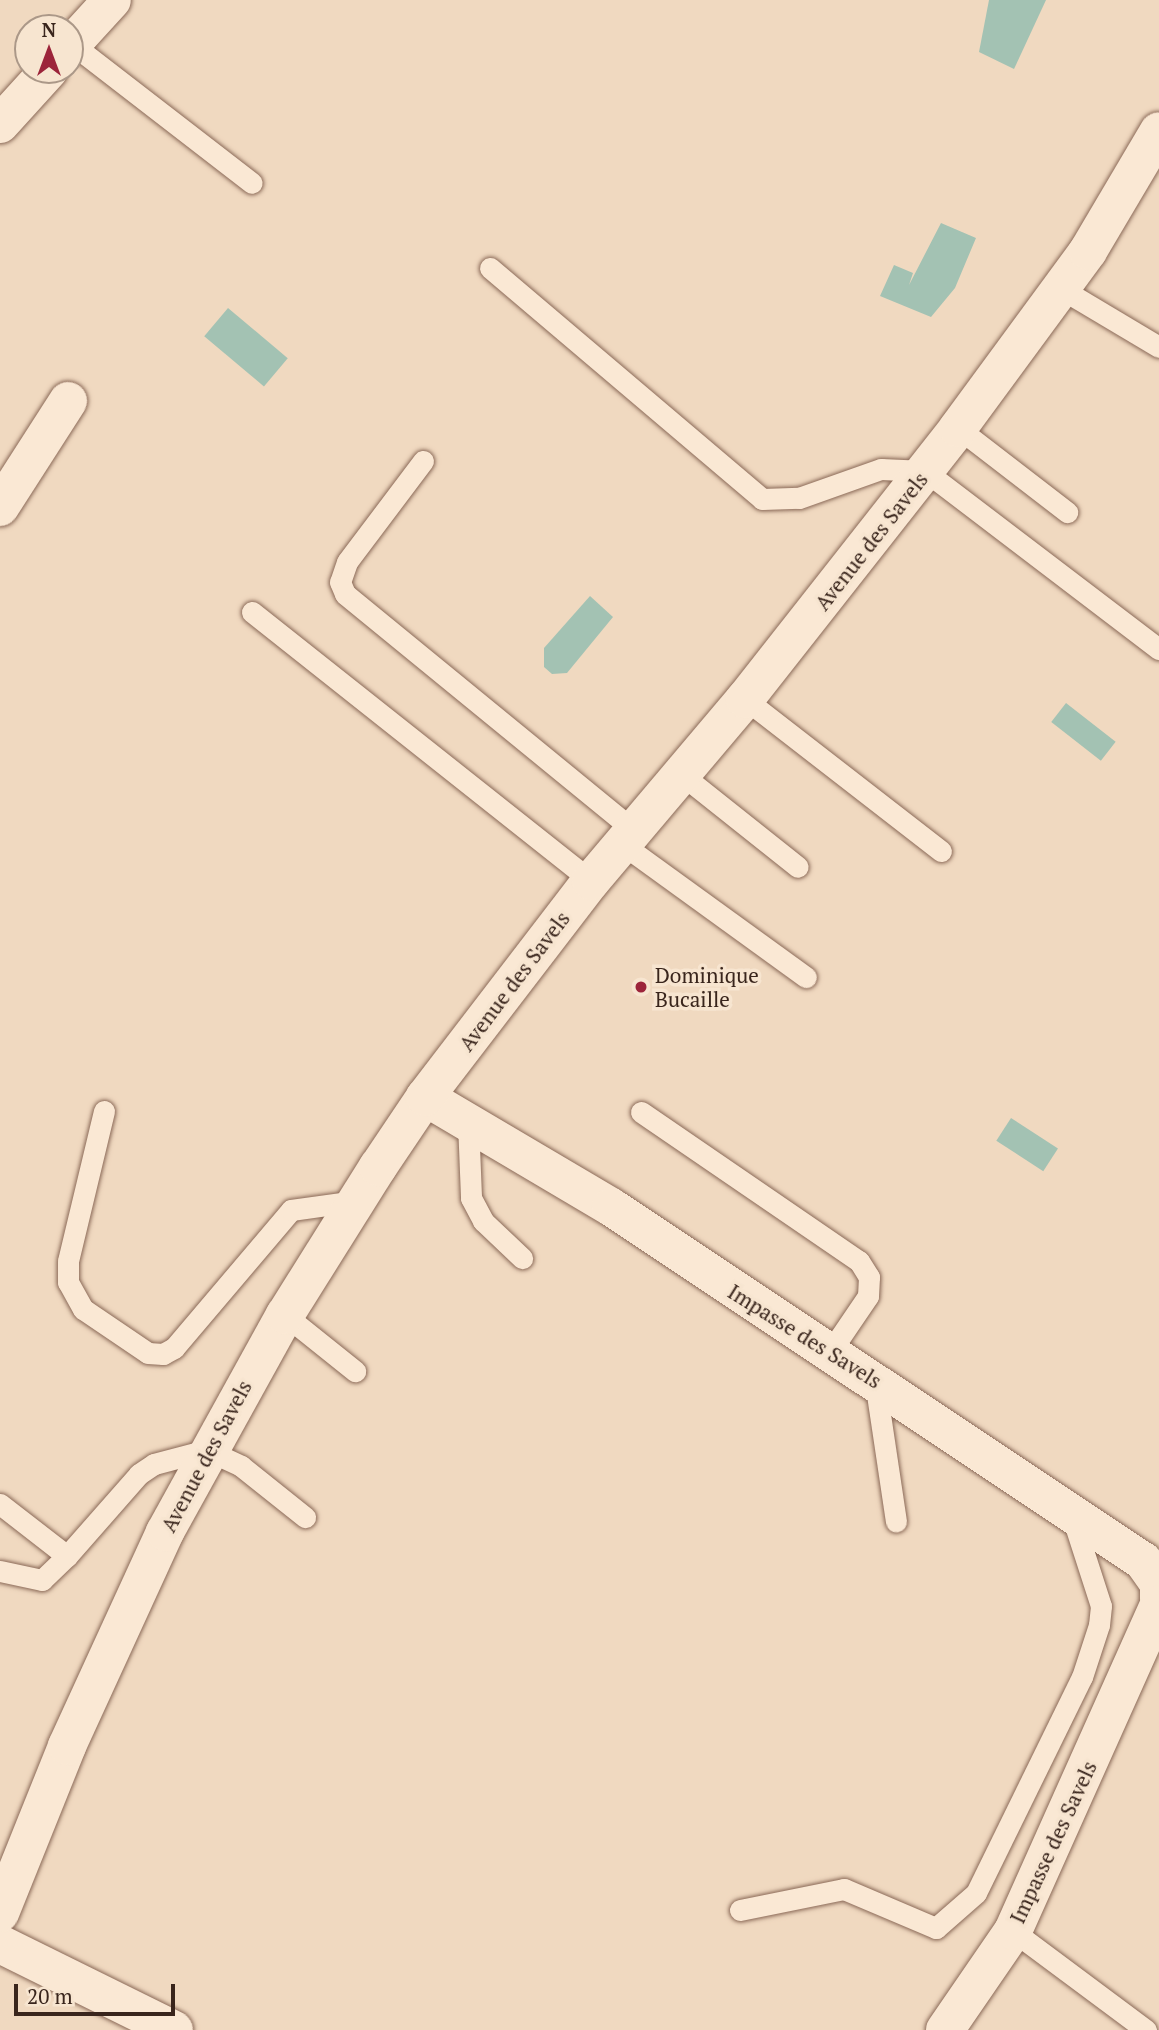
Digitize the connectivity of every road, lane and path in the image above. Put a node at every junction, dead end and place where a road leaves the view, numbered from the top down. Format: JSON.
{"nodes":[{"id":1,"x":112,"y":0,"type":"edge"},
{"id":2,"x":84,"y":31,"type":"edge"},
{"id":3,"x":84,"y":67,"type":"edge"},
{"id":4,"x":36,"y":84,"type":"edge"},
{"id":5,"x":0,"y":124,"type":"edge"},
{"id":6,"x":1159,"y":131,"type":"edge"},
{"id":7,"x":252,"y":183,"type":"dead end"},
{"id":8,"x":490,"y":268,"type":"dead end"},
{"id":9,"x":1060,"y":288,"type":"junction"},
{"id":10,"x":1159,"y":347,"type":"edge"},
{"id":11,"x":68,"y":401,"type":"dead end"},
{"id":12,"x":958,"y":428,"type":"junction"},
{"id":13,"x":423,"y":461,"type":"dead end"},
{"id":14,"x":925,"y":471,"type":"junction"},
{"id":15,"x":0,"y":507,"type":"edge"},
{"id":16,"x":1067,"y":512,"type":"dead end"},
{"id":17,"x":252,"y":612,"type":"dead end"},
{"id":18,"x":1159,"y":649,"type":"edge"},
{"id":19,"x":746,"y":699,"type":"junction"},
{"id":20,"x":681,"y":774,"type":"junction"},
{"id":21,"x":627,"y":836,"type":"junction"},
{"id":22,"x":941,"y":851,"type":"dead end"},
{"id":23,"x":798,"y":867,"type":"dead end"},
{"id":24,"x":591,"y":881,"type":"junction"},
{"id":25,"x":806,"y":978,"type":"dead end"},
{"id":26,"x":425,"y":1097,"type":"junction"},
{"id":27,"x":104,"y":1111,"type":"dead end"},
{"id":28,"x":641,"y":1112,"type":"dead end"},
{"id":29,"x":468,"y":1122,"type":"junction"},
{"id":30,"x":356,"y":1201,"type":"junction"},
{"id":31,"x":522,"y":1258,"type":"dead end"},
{"id":32,"x":285,"y":1315,"type":"junction"},
{"id":33,"x":830,"y":1352,"type":"junction"},
{"id":34,"x":355,"y":1371,"type":"dead end"},
{"id":35,"x":875,"y":1379,"type":"junction"},
{"id":36,"x":207,"y":1450,"type":"junction"},
{"id":37,"x":0,"y":1504,"type":"edge"},
{"id":38,"x":1070,"y":1511,"type":"junction"},
{"id":39,"x":305,"y":1517,"type":"dead end"},
{"id":40,"x":896,"y":1521,"type":"dead end"},
{"id":41,"x":67,"y":1556,"type":"junction"},
{"id":42,"x":0,"y":1571,"type":"edge"},
{"id":43,"x":1159,"y":1602,"type":"edge"},
{"id":44,"x":740,"y":1910,"type":"dead end"},
{"id":45,"x":0,"y":1913,"type":"edge"},
{"id":46,"x":1013,"y":1931,"type":"junction"},
{"id":47,"x":0,"y":1944,"type":"edge"},
{"id":48,"x":174,"y":2030,"type":"edge"},
{"id":49,"x":945,"y":2030,"type":"edge"},
{"id":50,"x":1146,"y":2030,"type":"edge"}],
"edges":[{"from":1,"to":2,"type":"street"},
{"from":3,"to":7,"type":"lane"},
{"from":4,"to":5,"type":"street"},
{"from":6,"to":9,"type":"street","name":"Avenue des Savels"},
{"from":8,"to":14,"type":"lane"},
{"from":9,"to":10,"type":"lane"},
{"from":9,"to":12,"type":"street","name":"Avenue des Savels"},
{"from":11,"to":15,"type":"street"},
{"from":12,"to":14,"type":"street","name":"Avenue des Savels"},
{"from":12,"to":16,"type":"lane"},
{"from":13,"to":21,"type":"lane"},
{"from":14,"to":18,"type":"lane"},
{"from":14,"to":19,"type":"street","name":"Avenue des Savels"},
{"from":17,"to":24,"type":"lane"},
{"from":19,"to":20,"type":"street","name":"Avenue des Savels"},
{"from":19,"to":22,"type":"lane"},
{"from":20,"to":21,"type":"street","name":"Avenue des Savels"},
{"from":20,"to":23,"type":"lane"},
{"from":21,"to":24,"type":"street","name":"Avenue des Savels"},
{"from":21,"to":25,"type":"lane"},
{"from":24,"to":26,"type":"street","name":"Avenue des Savels"},
{"from":26,"to":29,"type":"street","name":"Impasse des Savels"},
{"from":26,"to":30,"type":"street","name":"Avenue des Savels"},
{"from":27,"to":30,"type":"lane"},
{"from":28,"to":33,"type":"lane"},
{"from":29,"to":31,"type":"lane"},
{"from":29,"to":33,"type":"street","name":"Impasse des Savels"},
{"from":30,"to":32,"type":"street","name":"Avenue des Savels"},
{"from":32,"to":34,"type":"lane"},
{"from":32,"to":36,"type":"street","name":"Avenue des Savels"},
{"from":33,"to":35,"type":"street","name":"Impasse des Savels"},
{"from":35,"to":38,"type":"street","name":"Impasse des Savels"},
{"from":35,"to":40,"type":"lane"},
{"from":36,"to":39,"type":"lane"},
{"from":36,"to":41,"type":"lane"},
{"from":36,"to":45,"type":"street","name":"Avenue des Savels"},
{"from":37,"to":41,"type":"lane"},
{"from":38,"to":43,"type":"street","name":"Impasse des Savels"},
{"from":38,"to":44,"type":"lane"},
{"from":41,"to":42,"type":"lane"},
{"from":43,"to":46,"type":"street","name":"Impasse des Savels"},
{"from":46,"to":49,"type":"street","name":"Impasse des Savels"},
{"from":46,"to":50,"type":"lane"},
{"from":47,"to":48,"type":"street"}]}
